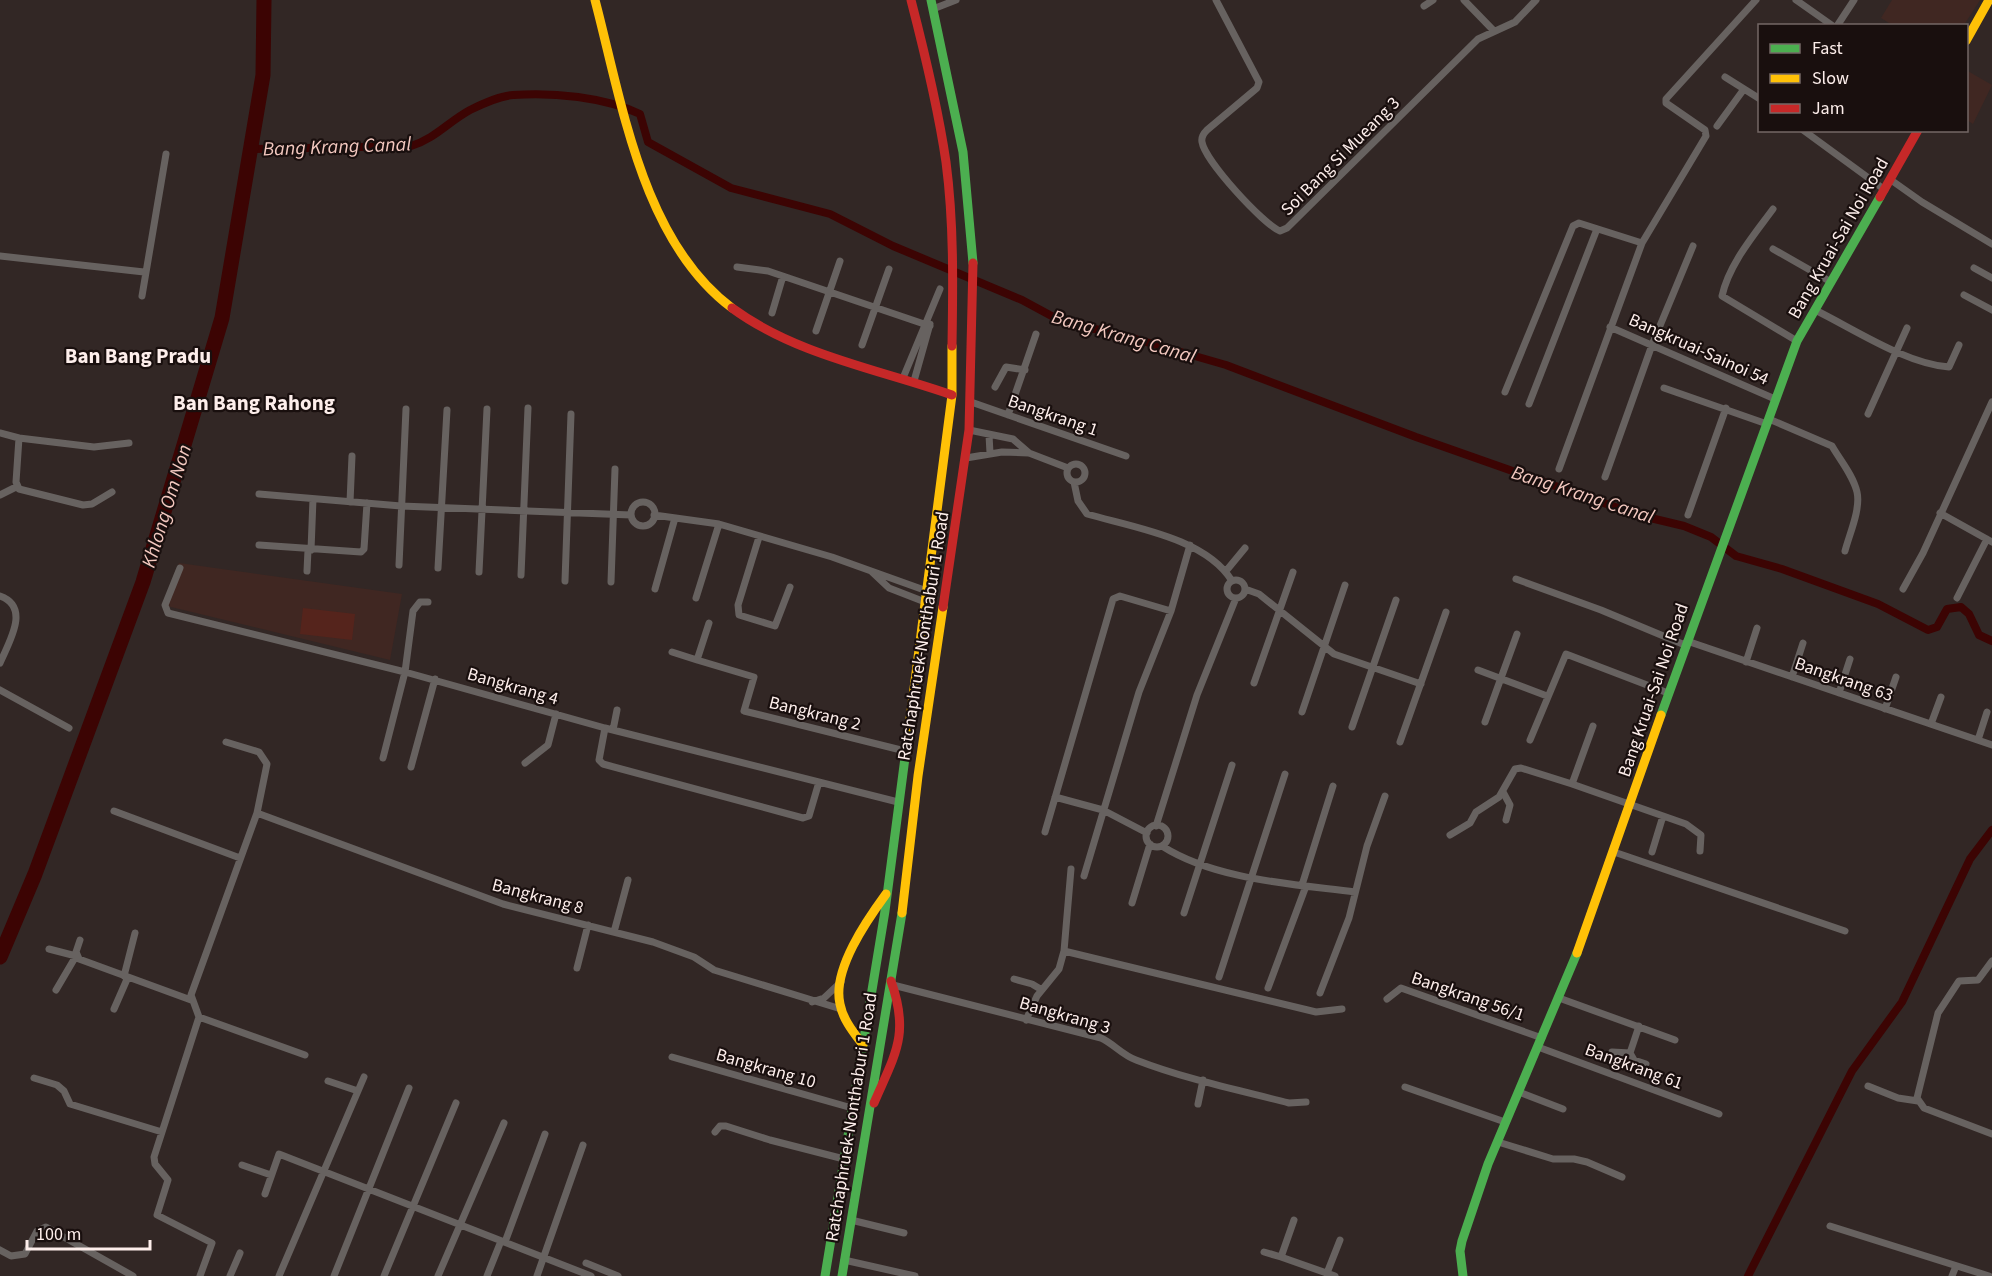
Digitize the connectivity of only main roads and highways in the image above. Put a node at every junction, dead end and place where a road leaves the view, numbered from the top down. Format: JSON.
{"nodes":[{"id":1,"x":595,"y":0,"type":"edge"},
{"id":2,"x":911,"y":0,"type":"edge"},
{"id":3,"x":1989,"y":0,"type":"edge"},
{"id":4,"x":932,"y":4,"type":"edge"},
{"id":5,"x":1968,"y":37,"type":"edge"},
{"id":6,"x":1917,"y":132,"type":"edge"},
{"id":7,"x":952,"y":395,"type":"junction"},
{"id":8,"x":887,"y":893,"type":"junction"},
{"id":9,"x":892,"y":983,"type":"junction"},
{"id":10,"x":862,"y":1045,"type":"junction"},
{"id":11,"x":867,"y":1122,"type":"junction"},
{"id":12,"x":825,"y":1276,"type":"edge"},
{"id":13,"x":842,"y":1276,"type":"edge"},
{"id":14,"x":1463,"y":1276,"type":"edge"}],
"edges":[{"from":1,"to":7,"type":"main road"},
{"from":2,"to":7,"type":"main road","name":"Ratchaphruek-Nonthaburi 1 Road"},
{"from":3,"to":5,"type":"main road"},
{"from":4,"to":9,"type":"main road","name":"Ratchaphruek-Nonthaburi 1 Road"},
{"from":6,"to":14,"type":"main road","name":"Bang Kruai-Sai Noi Road"},
{"from":7,"to":8,"type":"main road","name":"Ratchaphruek-Nonthaburi 1 Road"},
{"from":8,"to":10,"type":"main road","name":"Ratchaphruek-Nonthaburi 1 Road"},
{"from":8,"to":10,"type":"main road"},
{"from":9,"to":11,"type":"main road","name":"Ratchaphruek-Nonthaburi 1 Road"},
{"from":9,"to":11,"type":"main road"},
{"from":10,"to":12,"type":"main road","name":"Ratchaphruek-Nonthaburi 1 Road"},
{"from":11,"to":13,"type":"main road","name":"Ratchaphruek-Nonthaburi 1 Road"}]}
